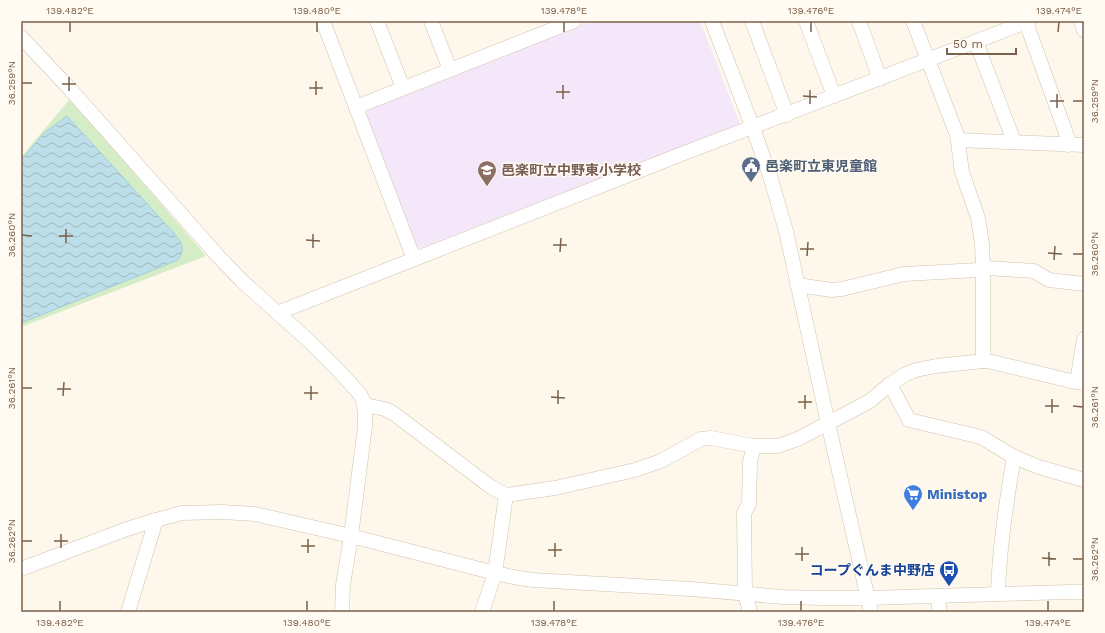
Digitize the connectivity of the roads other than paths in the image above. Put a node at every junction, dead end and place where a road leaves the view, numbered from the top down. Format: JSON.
{"nodes":[{"id":1,"x":323,"y":21,"type":"edge"},
{"id":2,"x":377,"y":21,"type":"edge"},
{"id":3,"x":431,"y":21,"type":"edge"},
{"id":4,"x":574,"y":21,"type":"edge"},
{"id":5,"x":712,"y":21,"type":"edge"},
{"id":6,"x":752,"y":21,"type":"edge"},
{"id":7,"x":806,"y":21,"type":"edge"},
{"id":8,"x":859,"y":21,"type":"edge"},
{"id":9,"x":913,"y":21,"type":"edge"},
{"id":10,"x":1081,"y":21,"type":"edge"},
{"id":11,"x":1027,"y":22,"type":"edge"},
{"id":12,"x":1084,"y":30,"type":"edge"},
{"id":13,"x":21,"y":38,"type":"edge"},
{"id":14,"x":976,"y":42,"type":"junction"},
{"id":15,"x":928,"y":60,"type":"junction"},
{"id":16,"x":450,"y":70,"type":"junction"},
{"id":17,"x":880,"y":79,"type":"junction"},
{"id":18,"x":403,"y":88,"type":"junction"},
{"id":19,"x":834,"y":96,"type":"junction"},
{"id":20,"x":356,"y":107,"type":"junction"},
{"id":21,"x":787,"y":114,"type":"junction"},
{"id":22,"x":753,"y":128,"type":"junction"},
{"id":23,"x":958,"y":140,"type":"junction"},
{"id":24,"x":1012,"y":142,"type":"junction"},
{"id":25,"x":1068,"y":145,"type":"junction"},
{"id":26,"x":1084,"y":145,"type":"edge"},
{"id":27,"x":414,"y":259,"type":"junction"},
{"id":28,"x":983,"y":269,"type":"junction"},
{"id":29,"x":1084,"y":284,"type":"edge"},
{"id":30,"x":797,"y":285,"type":"junction"},
{"id":31,"x":277,"y":312,"type":"junction"},
{"id":32,"x":1084,"y":339,"type":"edge"},
{"id":33,"x":983,"y":361,"type":"junction"},
{"id":34,"x":1080,"y":382,"type":"edge"},
{"id":35,"x":890,"y":384,"type":"junction"},
{"id":36,"x":364,"y":406,"type":"junction"},
{"id":37,"x":828,"y":423,"type":"junction"},
{"id":38,"x":754,"y":446,"type":"junction"},
{"id":39,"x":1014,"y":457,"type":"junction"},
{"id":40,"x":1084,"y":480,"type":"edge"},
{"id":41,"x":506,"y":495,"type":"junction"},
{"id":42,"x":156,"y":520,"type":"junction"},
{"id":43,"x":351,"y":536,"type":"junction"},
{"id":44,"x":21,"y":569,"type":"edge"},
{"id":45,"x":495,"y":573,"type":"junction"},
{"id":46,"x":1084,"y":592,"type":"edge"},
{"id":47,"x":745,"y":593,"type":"junction"},
{"id":48,"x":998,"y":594,"type":"junction"},
{"id":49,"x":938,"y":596,"type":"junction"},
{"id":50,"x":868,"y":598,"type":"junction"},
{"id":51,"x":128,"y":612,"type":"edge"},
{"id":52,"x":342,"y":612,"type":"edge"},
{"id":53,"x":482,"y":612,"type":"edge"},
{"id":54,"x":750,"y":612,"type":"edge"},
{"id":55,"x":871,"y":612,"type":"edge"},
{"id":56,"x":940,"y":612,"type":"edge"}],
"edges":[{"from":1,"to":20,"type":"street"},
{"from":2,"to":18,"type":"street"},
{"from":3,"to":16,"type":"street"},
{"from":4,"to":16,"type":"street"},
{"from":5,"to":22,"type":"street"},
{"from":6,"to":21,"type":"street"},
{"from":7,"to":19,"type":"street"},
{"from":8,"to":17,"type":"street"},
{"from":9,"to":15,"type":"street"},
{"from":10,"to":12,"type":"street"},
{"from":11,"to":14,"type":"street"},
{"from":11,"to":25,"type":"street"},
{"from":13,"to":31,"type":"street"},
{"from":14,"to":15,"type":"street"},
{"from":14,"to":24,"type":"street"},
{"from":15,"to":17,"type":"street"},
{"from":15,"to":23,"type":"street"},
{"from":16,"to":18,"type":"street"},
{"from":17,"to":19,"type":"street"},
{"from":18,"to":20,"type":"street"},
{"from":19,"to":21,"type":"street"},
{"from":20,"to":27,"type":"street"},
{"from":21,"to":22,"type":"street"},
{"from":22,"to":27,"type":"street"},
{"from":22,"to":30,"type":"street"},
{"from":23,"to":24,"type":"street"},
{"from":23,"to":28,"type":"street"},
{"from":24,"to":25,"type":"street"},
{"from":25,"to":26,"type":"street"},
{"from":27,"to":31,"type":"street"},
{"from":28,"to":29,"type":"street"},
{"from":28,"to":30,"type":"street"},
{"from":28,"to":33,"type":"street"},
{"from":30,"to":37,"type":"street"},
{"from":31,"to":36,"type":"street"},
{"from":32,"to":34,"type":"street"},
{"from":33,"to":34,"type":"street"},
{"from":33,"to":35,"type":"street"},
{"from":35,"to":37,"type":"street"},
{"from":35,"to":39,"type":"street"},
{"from":36,"to":41,"type":"street"},
{"from":36,"to":43,"type":"street"},
{"from":37,"to":38,"type":"street"},
{"from":37,"to":50,"type":"street"},
{"from":38,"to":41,"type":"street"},
{"from":38,"to":47,"type":"street"},
{"from":39,"to":40,"type":"street"},
{"from":39,"to":48,"type":"street"},
{"from":41,"to":45,"type":"street"},
{"from":42,"to":43,"type":"street"},
{"from":42,"to":44,"type":"street"},
{"from":42,"to":51,"type":"street"},
{"from":43,"to":45,"type":"street"},
{"from":43,"to":52,"type":"street"},
{"from":45,"to":47,"type":"street"},
{"from":45,"to":53,"type":"street"},
{"from":46,"to":48,"type":"street"},
{"from":47,"to":50,"type":"street"},
{"from":47,"to":54,"type":"street"},
{"from":48,"to":49,"type":"street"},
{"from":49,"to":50,"type":"street"},
{"from":49,"to":56,"type":"street"},
{"from":50,"to":55,"type":"street"}]}
